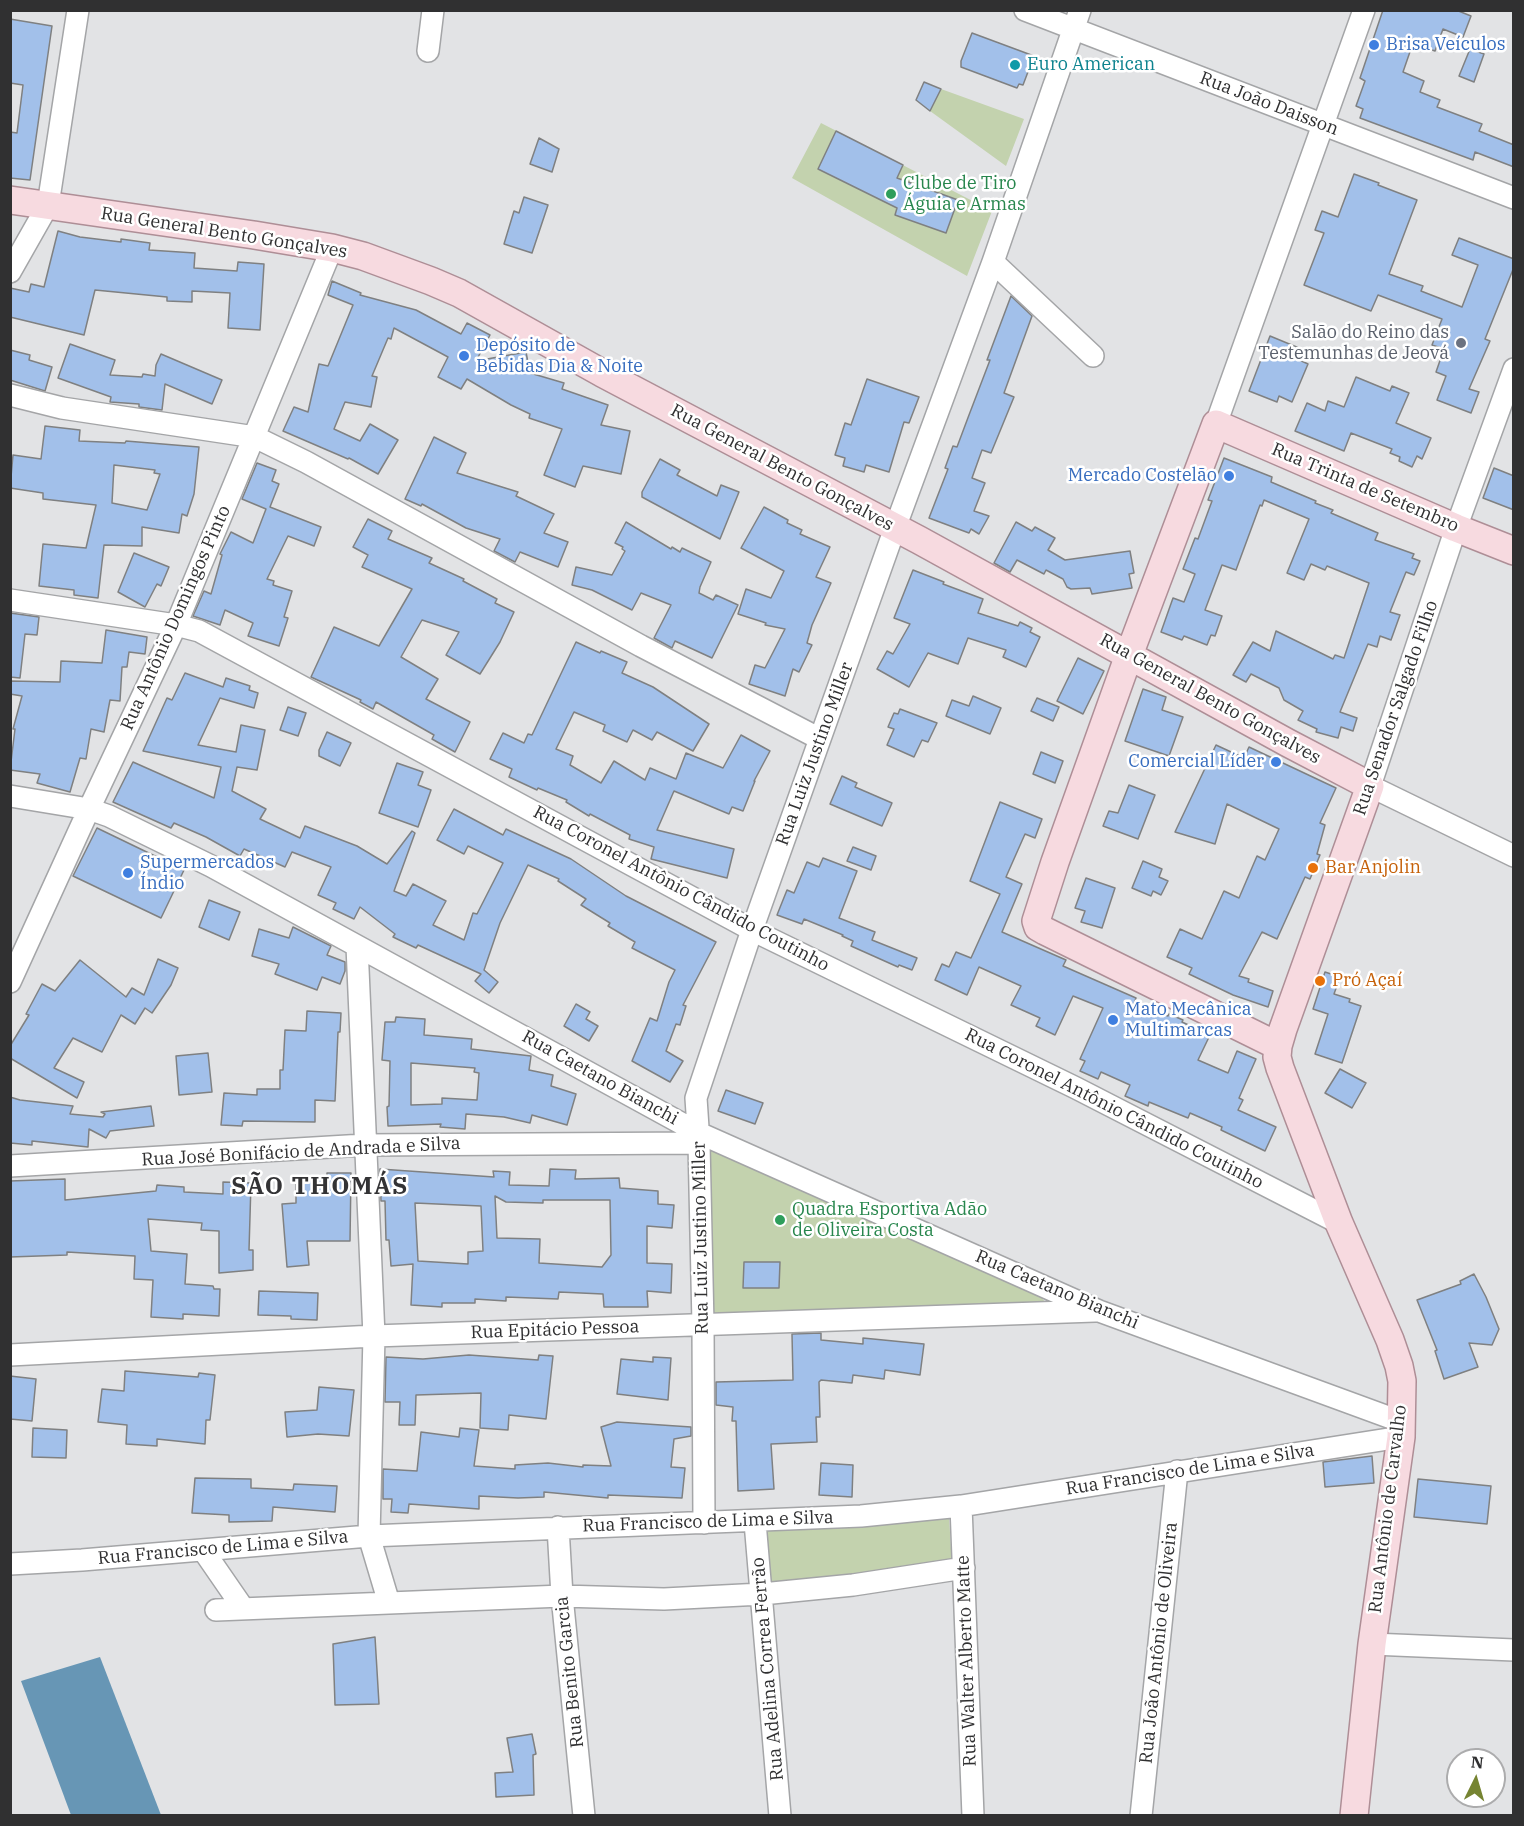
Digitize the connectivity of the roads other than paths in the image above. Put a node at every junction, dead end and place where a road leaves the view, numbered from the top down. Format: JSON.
{"nodes":[{"id":1,"x":78,"y":10,"type":"edge"},
{"id":2,"x":434,"y":10,"type":"edge"},
{"id":3,"x":1024,"y":10,"type":"edge"},
{"id":4,"x":1364,"y":10,"type":"edge"},
{"id":5,"x":1077,"y":20,"type":"edge"},
{"id":6,"x":428,"y":51,"type":"dead end"},
{"id":7,"x":1323,"y":125,"type":"junction"},
{"id":8,"x":1514,"y":198,"type":"edge"},
{"id":9,"x":10,"y":200,"type":"edge"},
{"id":10,"x":48,"y":205,"type":"junction"},
{"id":11,"x":332,"y":248,"type":"junction"},
{"id":12,"x":993,"y":262,"type":"junction"},
{"id":13,"x":10,"y":272,"type":"edge"},
{"id":14,"x":1093,"y":356,"type":"dead end"},
{"id":15,"x":1514,"y":369,"type":"edge"},
{"id":16,"x":10,"y":395,"type":"edge"},
{"id":17,"x":1216,"y":424,"type":"junction"},
{"id":18,"x":255,"y":438,"type":"junction"},
{"id":19,"x":895,"y":528,"type":"junction"},
{"id":20,"x":1456,"y":528,"type":"junction"},
{"id":21,"x":1514,"y":551,"type":"edge"},
{"id":22,"x":10,"y":600,"type":"edge"},
{"id":23,"x":176,"y":625,"type":"junction"},
{"id":24,"x":1129,"y":655,"type":"junction"},
{"id":25,"x":820,"y":739,"type":"junction"},
{"id":26,"x":1370,"y":786,"type":"junction"},
{"id":27,"x":10,"y":796,"type":"edge"},
{"id":28,"x":89,"y":809,"type":"junction"},
{"id":29,"x":1514,"y":856,"type":"edge"},
{"id":30,"x":752,"y":930,"type":"junction"},
{"id":31,"x":357,"y":946,"type":"junction"},
{"id":32,"x":10,"y":982,"type":"edge"},
{"id":33,"x":1278,"y":1046,"type":"junction"},
{"id":34,"x":699,"y":1138,"type":"junction"},
{"id":35,"x":364,"y":1145,"type":"junction"},
{"id":36,"x":10,"y":1166,"type":"edge"},
{"id":37,"x":1339,"y":1223,"type":"junction"},
{"id":38,"x":1099,"y":1311,"type":"junction"},
{"id":39,"x":703,"y":1325,"type":"junction"},
{"id":40,"x":374,"y":1336,"type":"junction"},
{"id":41,"x":10,"y":1356,"type":"edge"},
{"id":42,"x":1401,"y":1430,"type":"junction"},
{"id":43,"x":1176,"y":1471,"type":"junction"},
{"id":44,"x":961,"y":1506,"type":"junction"},
{"id":45,"x":755,"y":1522,"type":"junction"},
{"id":46,"x":704,"y":1523,"type":"junction"},
{"id":47,"x":558,"y":1527,"type":"junction"},
{"id":48,"x":369,"y":1536,"type":"junction"},
{"id":49,"x":202,"y":1550,"type":"junction"},
{"id":50,"x":10,"y":1564,"type":"edge"},
{"id":51,"x":964,"y":1568,"type":"junction"},
{"id":52,"x":762,"y":1594,"type":"junction"},
{"id":53,"x":562,"y":1596,"type":"junction"},
{"id":54,"x":389,"y":1603,"type":"junction"},
{"id":55,"x":243,"y":1608,"type":"junction"},
{"id":56,"x":216,"y":1610,"type":"dead end"},
{"id":57,"x":1372,"y":1644,"type":"junction"},
{"id":58,"x":1514,"y":1650,"type":"edge"},
{"id":59,"x":585,"y":1815,"type":"edge"},
{"id":60,"x":780,"y":1815,"type":"edge"},
{"id":61,"x":973,"y":1815,"type":"edge"},
{"id":62,"x":1141,"y":1815,"type":"edge"},
{"id":63,"x":1354,"y":1815,"type":"edge"}],
"edges":[{"from":1,"to":10,"type":"street"},
{"from":2,"to":6,"type":"street"},
{"from":3,"to":5,"type":"street","name":"Rua João Daisson"},
{"from":4,"to":7,"type":"street"},
{"from":5,"to":7,"type":"street","name":"Rua João Daisson"},
{"from":5,"to":12,"type":"street","name":"Rua Luiz Justino Miller"},
{"from":7,"to":8,"type":"street","name":"Rua João Daisson"},
{"from":7,"to":17,"type":"street"},
{"from":9,"to":10,"type":"main road","name":"Rua General Bento Gonçalves"},
{"from":10,"to":11,"type":"main road","name":"Rua General Bento Gonçalves"},
{"from":10,"to":13,"type":"street"},
{"from":11,"to":18,"type":"street","name":"Rua Antônio Domingos Pinto"},
{"from":11,"to":19,"type":"main road","name":"Rua General Bento Gonçalves"},
{"from":12,"to":14,"type":"street"},
{"from":12,"to":19,"type":"street","name":"Rua Luiz Justino Miller"},
{"from":15,"to":20,"type":"street","name":"Rua Senador Salgado Filho"},
{"from":16,"to":18,"type":"street"},
{"from":17,"to":20,"type":"main road","name":"Rua Trinta de Setembro"},
{"from":17,"to":24,"type":"main road"},
{"from":18,"to":23,"type":"street","name":"Rua Antônio Domingos Pinto"},
{"from":18,"to":25,"type":"street"},
{"from":19,"to":24,"type":"main road","name":"Rua General Bento Gonçalves"},
{"from":19,"to":25,"type":"street","name":"Rua Luiz Justino Miller"},
{"from":20,"to":21,"type":"main road","name":"Rua Trinta de Setembro"},
{"from":20,"to":26,"type":"street","name":"Rua Senador Salgado Filho"},
{"from":22,"to":23,"type":"street","name":"Rua Coronel Antônio Cândido Coutinho"},
{"from":23,"to":28,"type":"street","name":"Rua Antônio Domingos Pinto"},
{"from":23,"to":30,"type":"street","name":"Rua Coronel Antônio Cândido Coutinho"},
{"from":24,"to":26,"type":"main road","name":"Rua General Bento Gonçalves"},
{"from":24,"to":33,"type":"main road"},
{"from":25,"to":30,"type":"street","name":"Rua Luiz Justino Miller"},
{"from":26,"to":29,"type":"street","name":"Rua General Bento Gonçalves"},
{"from":26,"to":33,"type":"main road","name":"Rua Senador Salgado Filho"},
{"from":27,"to":28,"type":"street","name":"Rua Caetano Bianchi"},
{"from":28,"to":31,"type":"street","name":"Rua Caetano Bianchi"},
{"from":28,"to":32,"type":"street","name":"Rua Antônio Domingos Pinto"},
{"from":30,"to":34,"type":"street","name":"Rua Luiz Justino Miller"},
{"from":30,"to":37,"type":"street","name":"Rua Coronel Antônio Cândido Coutinho"},
{"from":31,"to":34,"type":"street","name":"Rua Caetano Bianchi"},
{"from":31,"to":35,"type":"street"},
{"from":33,"to":37,"type":"main road","name":"Rua Antônio de Carvalho"},
{"from":34,"to":35,"type":"street","name":"Rua José Bonifácio de Andrada e Silva"},
{"from":34,"to":38,"type":"street","name":"Rua Caetano Bianchi"},
{"from":34,"to":39,"type":"street","name":"Rua Luiz Justino Miller"},
{"from":35,"to":36,"type":"street","name":"Rua José Bonifácio de Andrada e Silva"},
{"from":35,"to":40,"type":"street"},
{"from":37,"to":42,"type":"main road","name":"Rua Antônio de Carvalho"},
{"from":38,"to":39,"type":"street","name":"Rua Epitácio Pessoa"},
{"from":38,"to":42,"type":"street","name":"Rua Caetano Bianchi"},
{"from":39,"to":40,"type":"street","name":"Rua Epitácio Pessoa"},
{"from":39,"to":46,"type":"street","name":"Rua Luiz Justino Miller"},
{"from":40,"to":41,"type":"street","name":"Rua Epitácio Pessoa"},
{"from":40,"to":48,"type":"street"},
{"from":42,"to":43,"type":"street","name":"Rua Francisco de Lima e Silva"},
{"from":42,"to":57,"type":"main road","name":"Rua Antônio de Carvalho"},
{"from":43,"to":44,"type":"street","name":"Rua Francisco de Lima e Silva"},
{"from":43,"to":62,"type":"street","name":"Rua João Antônio de Oliveira"},
{"from":44,"to":45,"type":"street","name":"Rua Francisco de Lima e Silva"},
{"from":44,"to":51,"type":"street","name":"Rua Walter Alberto Matte"},
{"from":45,"to":46,"type":"street","name":"Rua Francisco de Lima e Silva"},
{"from":45,"to":52,"type":"street","name":"Rua Adelina Correa Ferrão"},
{"from":46,"to":47,"type":"street","name":"Rua Francisco de Lima e Silva"},
{"from":47,"to":48,"type":"street","name":"Rua Francisco de Lima e Silva"},
{"from":47,"to":53,"type":"street","name":"Rua Benito Garcia"},
{"from":48,"to":49,"type":"street","name":"Rua Francisco de Lima e Silva"},
{"from":48,"to":54,"type":"street"},
{"from":49,"to":50,"type":"street","name":"Rua Francisco de Lima e Silva"},
{"from":49,"to":55,"type":"street"},
{"from":51,"to":52,"type":"street"},
{"from":51,"to":61,"type":"street","name":"Rua Walter Alberto Matte"},
{"from":52,"to":53,"type":"street"},
{"from":52,"to":60,"type":"street","name":"Rua Adelina Correa Ferrão"},
{"from":53,"to":54,"type":"street"},
{"from":53,"to":59,"type":"street","name":"Rua Benito Garcia"},
{"from":54,"to":55,"type":"street"},
{"from":55,"to":56,"type":"street"},
{"from":57,"to":58,"type":"street"},
{"from":57,"to":63,"type":"main road","name":"Rua Antônio de Carvalho"}]}
